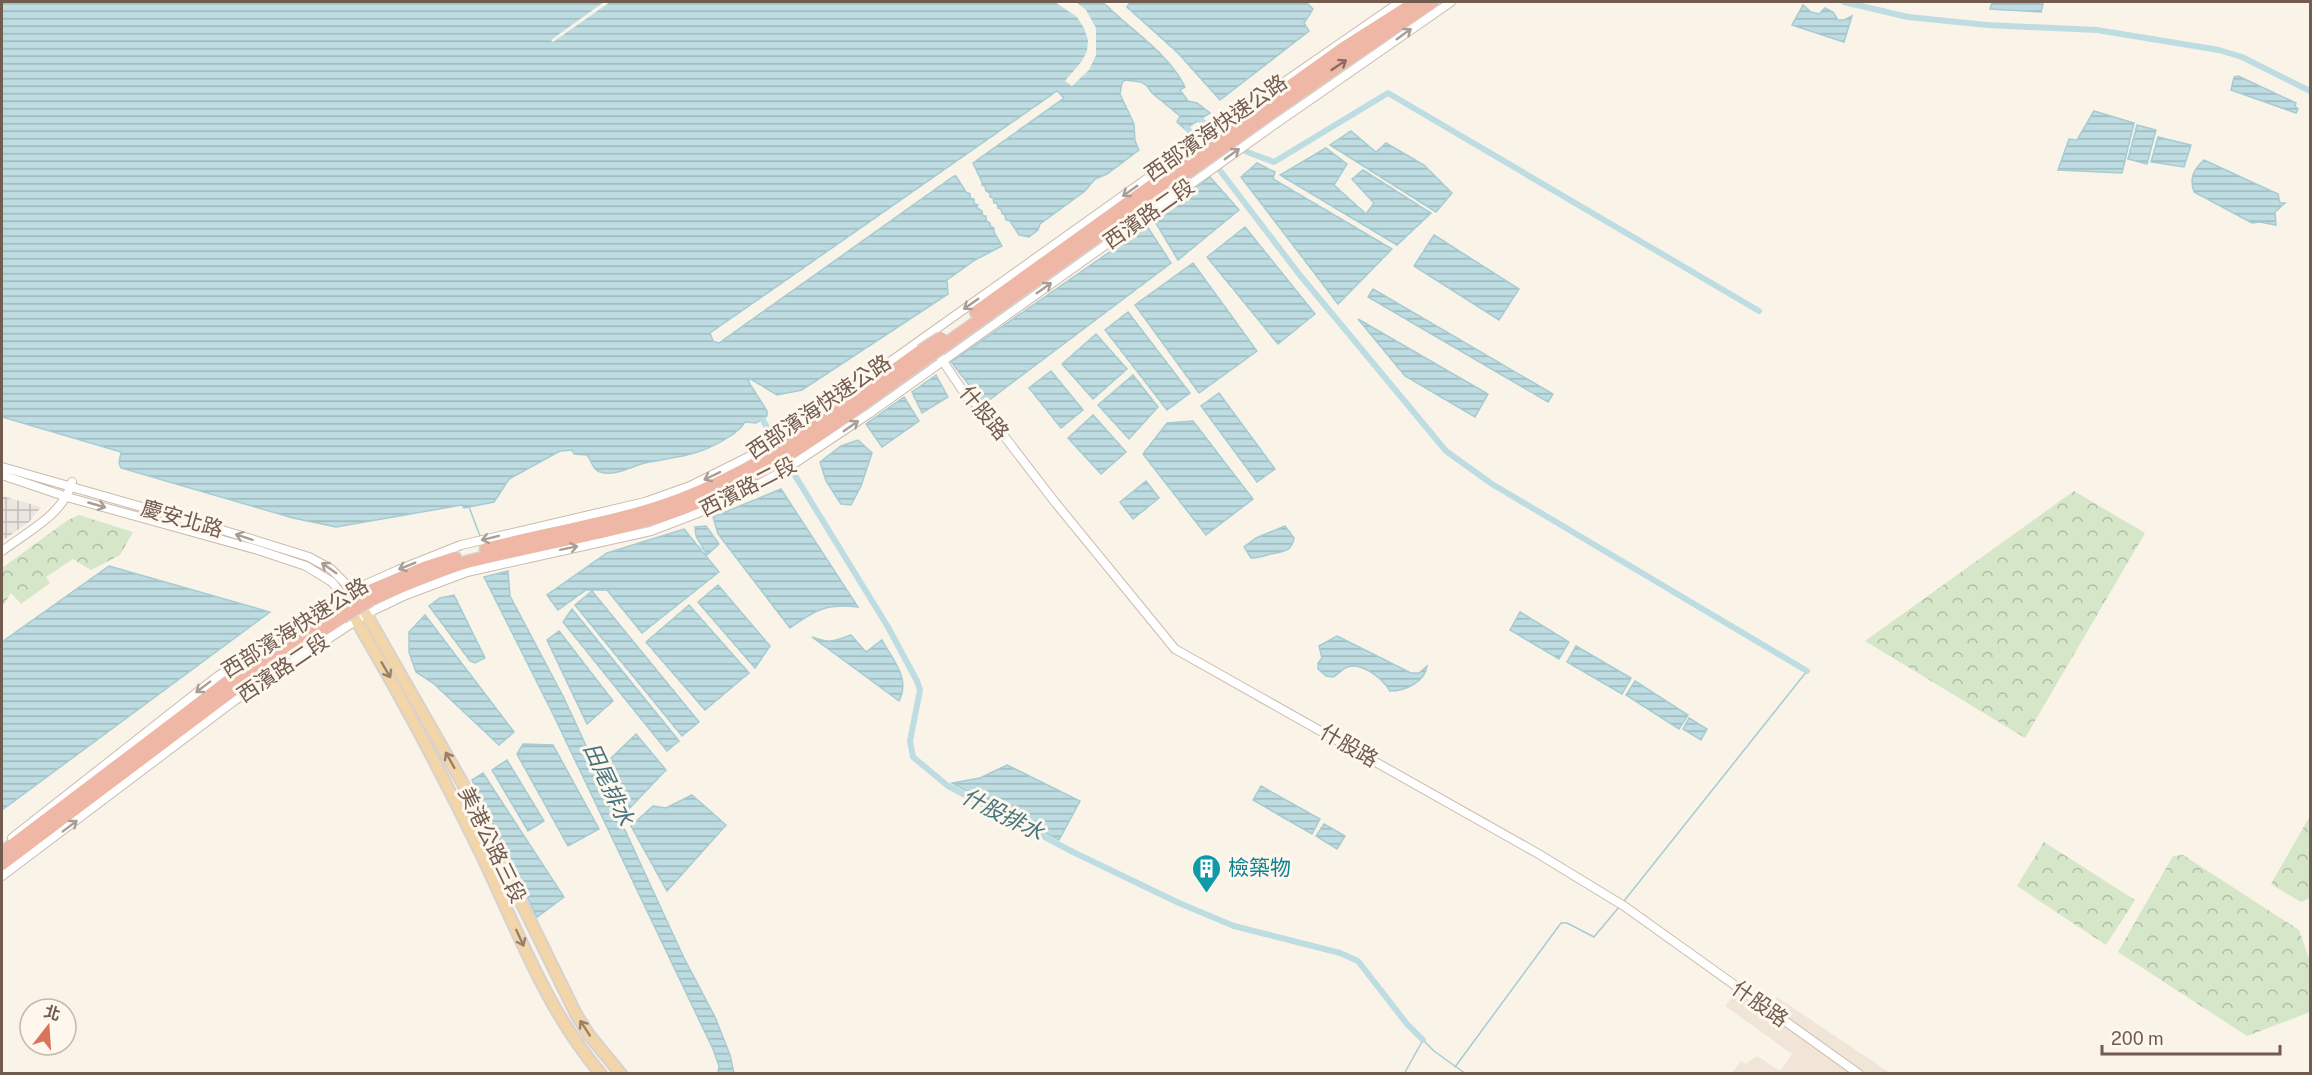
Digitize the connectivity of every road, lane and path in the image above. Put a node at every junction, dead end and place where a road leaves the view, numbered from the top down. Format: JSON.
{"nodes":[{"id":1,"x":1400,"y":2,"type":"edge"},
{"id":2,"x":1416,"y":2,"type":"edge"},
{"id":3,"x":1432,"y":2,"type":"edge"},
{"id":4,"x":1451,"y":2,"type":"edge"},
{"id":5,"x":1203,"y":156,"type":"junction"},
{"id":6,"x":922,"y":335,"type":"junction"},
{"id":7,"x":943,"y":361,"type":"junction"},
{"id":8,"x":793,"y":448,"type":"junction"},
{"id":9,"x":772,"y":460,"type":"junction"},
{"id":10,"x":2,"y":467,"type":"edge"},
{"id":11,"x":2,"y":475,"type":"edge"},
{"id":12,"x":71,"y":485,"type":"junction"},
{"id":13,"x":67,"y":497,"type":"junction"},
{"id":14,"x":523,"y":540,"type":"junction"},
{"id":15,"x":2,"y":551,"type":"edge"},
{"id":16,"x":464,"y":559,"type":"junction"},
{"id":17,"x":342,"y":595,"type":"junction"},
{"id":18,"x":363,"y":595,"type":"junction"},
{"id":19,"x":339,"y":613,"type":"junction"},
{"id":20,"x":361,"y":617,"type":"junction"},
{"id":21,"x":4,"y":845,"type":"edge"},
{"id":22,"x":2,"y":854,"type":"edge"},
{"id":23,"x":2,"y":864,"type":"edge"},
{"id":24,"x":2,"y":876,"type":"edge"},
{"id":25,"x":602,"y":1074,"type":"edge"},
{"id":26,"x":621,"y":1074,"type":"edge"},
{"id":27,"x":1859,"y":1074,"type":"edge"}],
"edges":[{"from":1,"to":5,"type":"street","name":"西濱路二段"},
{"from":2,"to":5,"type":"highway","name":"西部濱海快速公路"},
{"from":5,"to":3,"type":"highway","name":"西部濱海快速公路","one_way":true},
{"from":5,"to":4,"type":"street","name":"西濱路二段","one_way":true},
{"from":5,"to":6,"type":"street","name":"西濱路二段","one_way":true},
{"from":7,"to":5,"type":"street","name":"西濱路二段","one_way":true},
{"from":5,"to":8,"type":"highway","name":"西部濱海快速公路","bridge":true},
{"from":6,"to":7,"type":"street","name":"什股路"},
{"from":6,"to":8,"type":"street","name":"西濱路二段"},
{"from":8,"to":7,"type":"street","name":"西濱路二段","one_way":true},
{"from":7,"to":27,"type":"street","name":"什股路"},
{"from":8,"to":9,"type":"highway","name":"西部濱海快速公路"},
{"from":8,"to":9,"type":"street","name":"西濱路二段"},
{"from":9,"to":14,"type":"highway","name":"西部濱海快速公路"},
{"from":16,"to":9,"type":"street","name":"西濱路二段","one_way":true},
{"from":10,"to":12,"type":"street","name":"慶安北路"},
{"from":11,"to":13,"type":"street","name":"慶安北路"},
{"from":12,"to":13,"type":"street"},
{"from":18,"to":12,"type":"street","name":"慶安北路","one_way":true},
{"from":13,"to":15,"type":"street"},
{"from":13,"to":17,"type":"street","name":"慶安北路","one_way":true},
{"from":14,"to":16,"type":"highway","name":"西部濱海快速公路"},
{"from":14,"to":16,"type":"street","name":"西濱路二段","one_way":true},
{"from":16,"to":18,"type":"highway","name":"西部濱海快速公路"},
{"from":16,"to":18,"type":"street","name":"西濱路二段","one_way":true},
{"from":16,"to":20,"type":"street","name":"西濱路二段"},
{"from":17,"to":18,"type":"street","name":"西濱路二段"},
{"from":17,"to":20,"type":"street","name":"慶安北路"},
{"from":17,"to":21,"type":"street","name":"西濱路二段","one_way":true},
{"from":18,"to":19,"type":"highway","name":"西部濱海快速公路","bridge":true},
{"from":18,"to":20,"type":"street","name":"慶安北路"},
{"from":19,"to":22,"type":"highway","name":"西部濱海快速公路"},
{"from":19,"to":23,"type":"highway","name":"西部濱海快速公路"},
{"from":24,"to":20,"type":"street","name":"西濱路二段","one_way":true},
{"from":20,"to":25,"type":"main road","name":"美港公路三段","one_way":true},
{"from":26,"to":20,"type":"main road","name":"美港公路三段","one_way":true}]}
